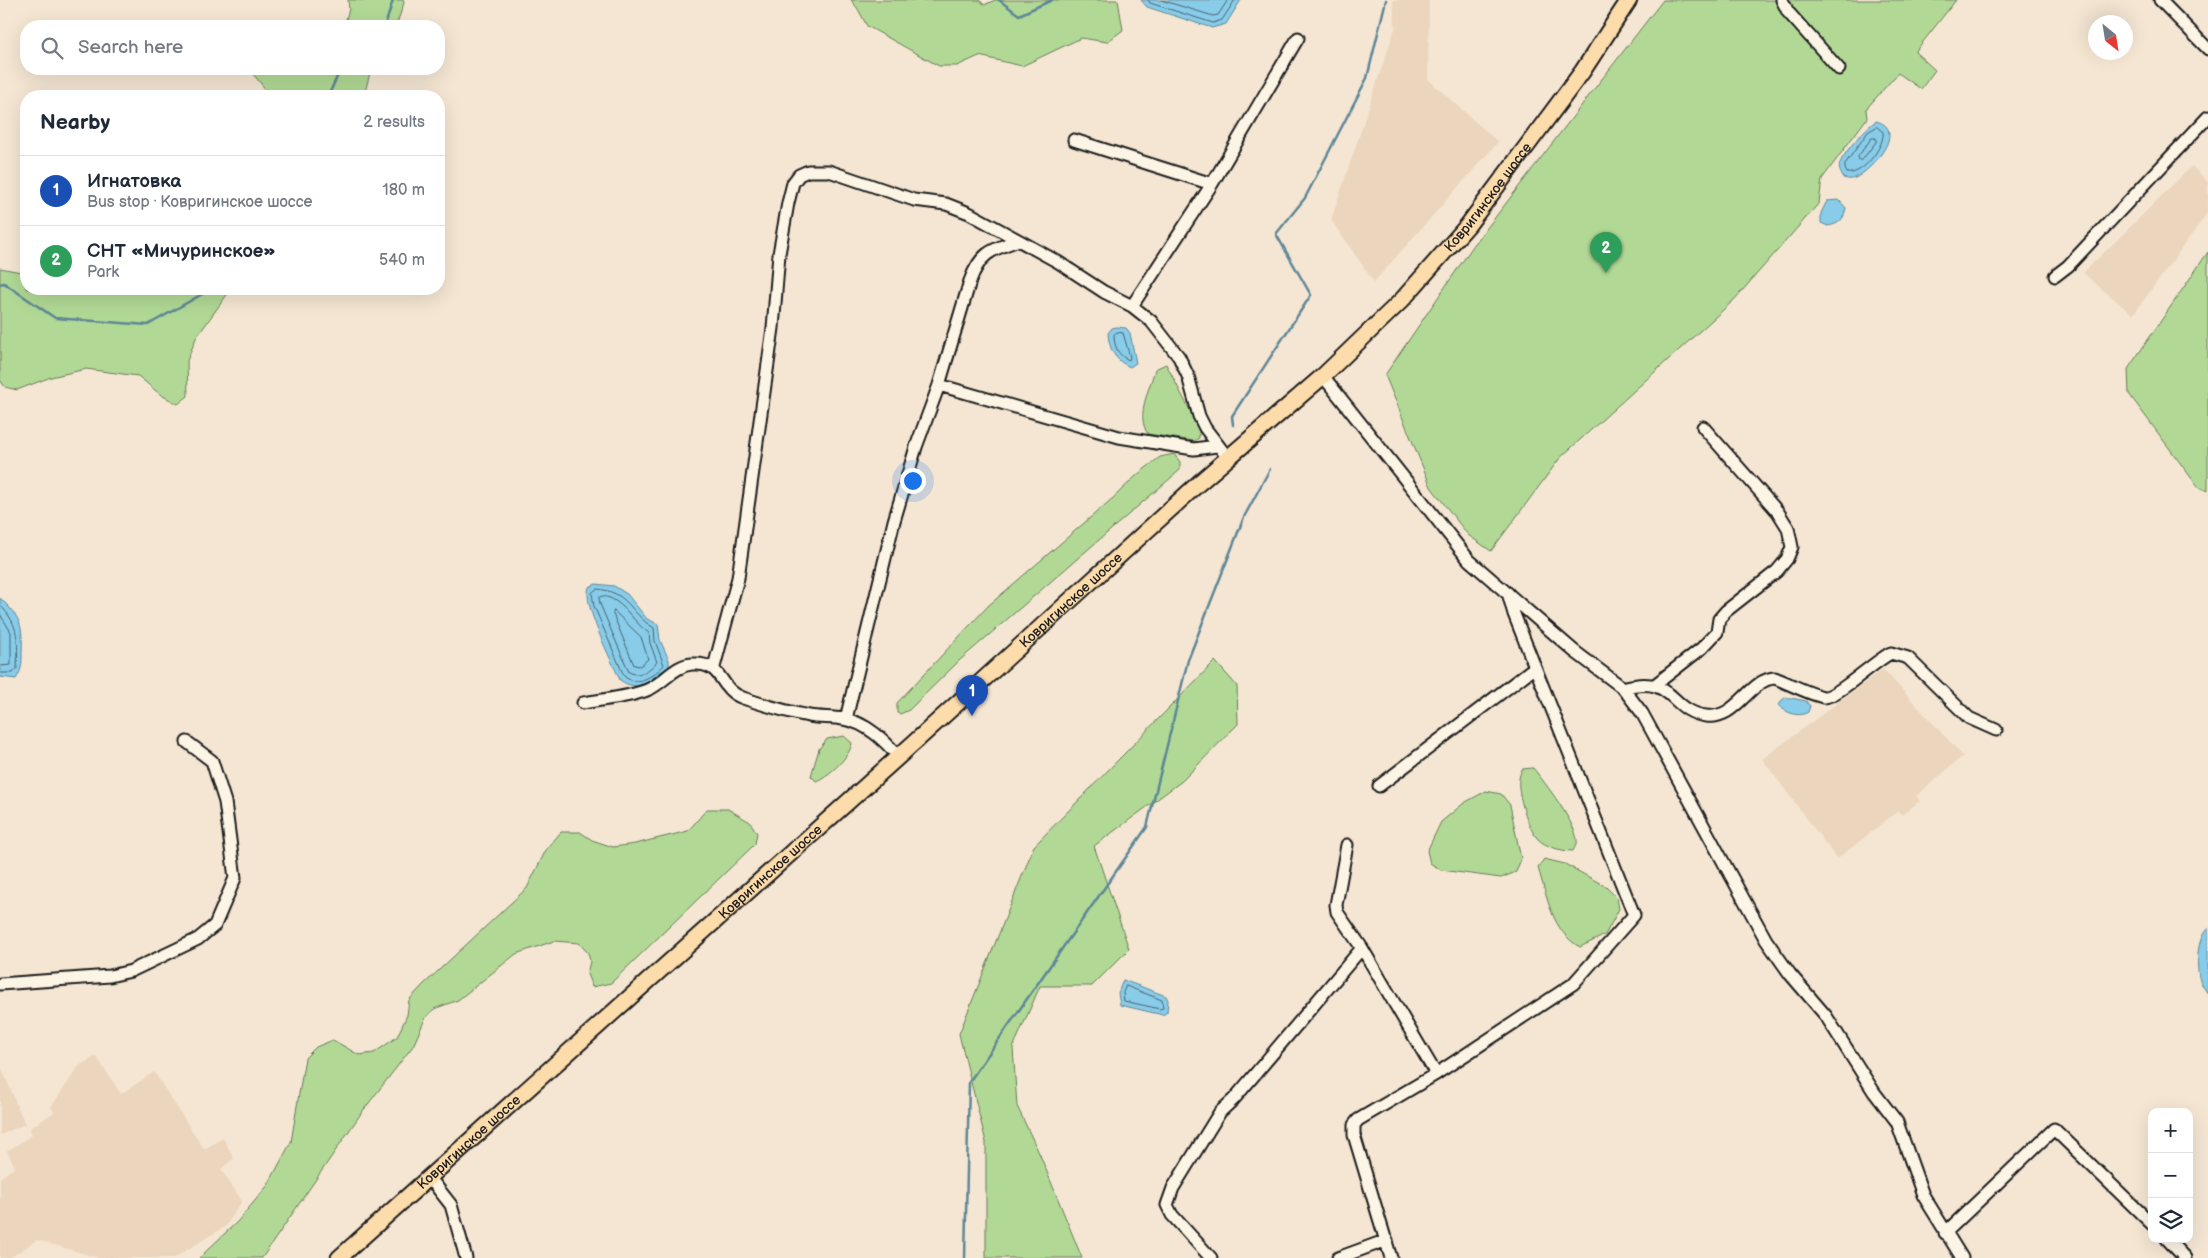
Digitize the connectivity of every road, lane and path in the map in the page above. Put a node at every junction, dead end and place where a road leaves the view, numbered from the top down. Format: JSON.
{"nodes":[{"id":1,"x":1629,"y":0,"type":"edge"},
{"id":2,"x":1782,"y":0,"type":"edge"},
{"id":3,"x":2160,"y":0,"type":"edge"},
{"id":4,"x":1298,"y":38,"type":"dead end"},
{"id":5,"x":2208,"y":49,"type":"edge"},
{"id":6,"x":1839,"y":69,"type":"dead end"},
{"id":7,"x":2208,"y":117,"type":"edge"},
{"id":8,"x":1074,"y":140,"type":"dead end"},
{"id":9,"x":1212,"y":184,"type":"junction"},
{"id":10,"x":1016,"y":241,"type":"junction"},
{"id":11,"x":2056,"y":276,"type":"dead end"},
{"id":12,"x":1132,"y":306,"type":"junction"},
{"id":13,"x":1323,"y":376,"type":"junction"},
{"id":14,"x":939,"y":385,"type":"junction"},
{"id":15,"x":1703,"y":427,"type":"dead end"},
{"id":16,"x":1218,"y":446,"type":"junction"},
{"id":17,"x":1228,"y":458,"type":"junction"},
{"id":18,"x":1508,"y":593,"type":"junction"},
{"id":19,"x":714,"y":667,"type":"junction"},
{"id":20,"x":1534,"y":667,"type":"junction"},
{"id":21,"x":1656,"y":684,"type":"junction"},
{"id":22,"x":1623,"y":688,"type":"junction"},
{"id":23,"x":583,"y":703,"type":"dead end"},
{"id":24,"x":846,"y":719,"type":"junction"},
{"id":25,"x":1996,"y":730,"type":"dead end"},
{"id":26,"x":187,"y":742,"type":"dead end"},
{"id":27,"x":899,"y":757,"type":"junction"},
{"id":28,"x":1379,"y":786,"type":"dead end"},
{"id":29,"x":1347,"y":845,"type":"dead end"},
{"id":30,"x":1362,"y":948,"type":"junction"},
{"id":31,"x":0,"y":984,"type":"edge"},
{"id":32,"x":1436,"y":1074,"type":"junction"},
{"id":33,"x":429,"y":1177,"type":"junction"},
{"id":34,"x":2148,"y":1220,"type":"edge"},
{"id":35,"x":1945,"y":1233,"type":"junction"},
{"id":36,"x":1387,"y":1240,"type":"junction"},
{"id":37,"x":2171,"y":1243,"type":"edge"},
{"id":38,"x":339,"y":1258,"type":"edge"},
{"id":39,"x":466,"y":1258,"type":"edge"},
{"id":40,"x":1211,"y":1258,"type":"edge"},
{"id":41,"x":1338,"y":1258,"type":"edge"},
{"id":42,"x":1391,"y":1258,"type":"edge"},
{"id":43,"x":1962,"y":1258,"type":"edge"},
{"id":44,"x":2185,"y":1258,"type":"edge"}],
"edges":[{"from":1,"to":13,"type":"main road","name":"Ковригинское шоссе"},
{"from":2,"to":6,"type":"street"},
{"from":3,"to":5,"type":"street"},
{"from":4,"to":9,"type":"street"},
{"from":7,"to":11,"type":"street"},
{"from":8,"to":9,"type":"street"},
{"from":9,"to":12,"type":"street"},
{"from":10,"to":12,"type":"street"},
{"from":10,"to":14,"type":"street"},
{"from":10,"to":19,"type":"street"},
{"from":12,"to":16,"type":"street"},
{"from":13,"to":17,"type":"main road","name":"Ковригинское шоссе"},
{"from":13,"to":18,"type":"street"},
{"from":14,"to":16,"type":"street"},
{"from":14,"to":24,"type":"street"},
{"from":15,"to":21,"type":"street"},
{"from":16,"to":17,"type":"street"},
{"from":17,"to":27,"type":"main road","name":"Ковригинское шоссе"},
{"from":18,"to":20,"type":"street"},
{"from":18,"to":22,"type":"street"},
{"from":19,"to":23,"type":"street"},
{"from":19,"to":24,"type":"street"},
{"from":20,"to":28,"type":"street"},
{"from":20,"to":32,"type":"street"},
{"from":21,"to":22,"type":"street"},
{"from":21,"to":25,"type":"street"},
{"from":22,"to":35,"type":"street"},
{"from":24,"to":27,"type":"street"},
{"from":26,"to":31,"type":"street"},
{"from":27,"to":33,"type":"main road","name":"Ковригинское шоссе"},
{"from":29,"to":30,"type":"street"},
{"from":30,"to":32,"type":"street"},
{"from":30,"to":40,"type":"street"},
{"from":32,"to":36,"type":"street"},
{"from":33,"to":38,"type":"main road","name":"Ковригинское шоссе"},
{"from":33,"to":39,"type":"street"},
{"from":34,"to":35,"type":"street"},
{"from":35,"to":43,"type":"street"},
{"from":36,"to":41,"type":"street"},
{"from":36,"to":42,"type":"street"},
{"from":37,"to":44,"type":"street"}]}
